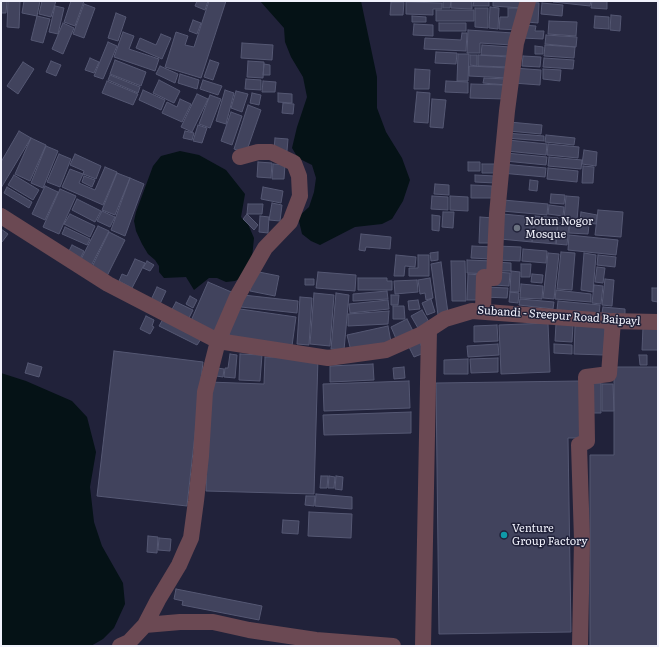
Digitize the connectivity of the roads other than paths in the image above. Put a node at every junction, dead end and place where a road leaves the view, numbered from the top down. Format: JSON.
{"nodes":[{"id":1,"x":528,"y":1,"type":"edge"},
{"id":2,"x":240,"y":157,"type":"dead end"},
{"id":3,"x":1,"y":216,"type":"edge"},
{"id":4,"x":483,"y":311,"type":"junction"},
{"id":5,"x":613,"y":321,"type":"junction"},
{"id":6,"x":658,"y":322,"type":"edge"},
{"id":7,"x":429,"y":330,"type":"junction"},
{"id":8,"x":218,"y":341,"type":"junction"},
{"id":9,"x":145,"y":625,"type":"junction"},
{"id":10,"x":120,"y":646,"type":"edge"},
{"id":11,"x":393,"y":646,"type":"edge"},
{"id":12,"x":423,"y":646,"type":"edge"},
{"id":13,"x":580,"y":646,"type":"edge"}],
"edges":[{"from":1,"to":4,"type":"street"},
{"from":2,"to":8,"type":"street"},
{"from":3,"to":8,"type":"street","name":"Subandi - Sreepur Road Baipayl"},
{"from":4,"to":5,"type":"street","name":"Subandi - Sreepur Road Baipayl"},
{"from":4,"to":7,"type":"street","name":"Subandi - Sreepur Road Baipayl"},
{"from":5,"to":6,"type":"street","name":"Subandi - Sreepur Road Baipayl"},
{"from":5,"to":13,"type":"street"},
{"from":7,"to":8,"type":"street","name":"Subandi - Sreepur Road Baipayl"},
{"from":7,"to":12,"type":"street"},
{"from":8,"to":9,"type":"street"},
{"from":9,"to":10,"type":"street"},
{"from":9,"to":11,"type":"street"}]}
